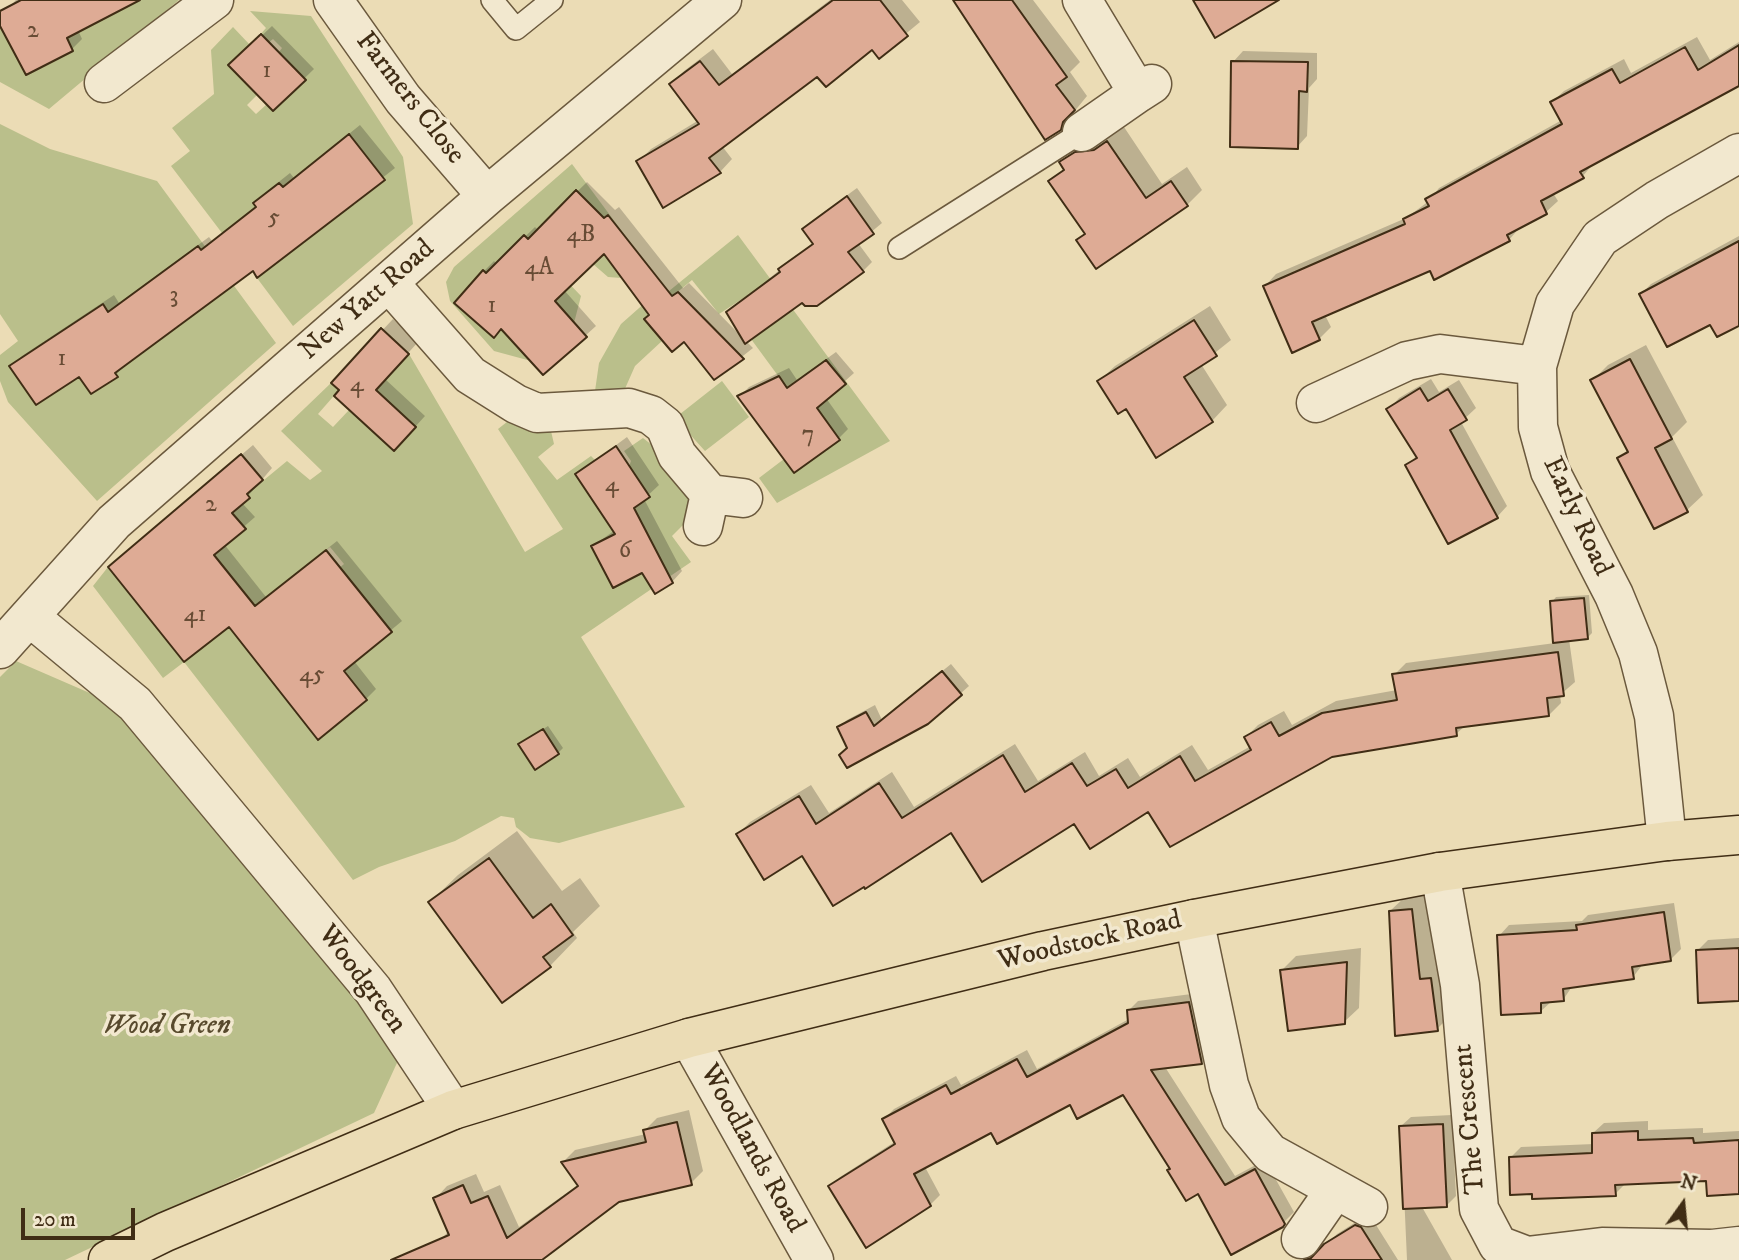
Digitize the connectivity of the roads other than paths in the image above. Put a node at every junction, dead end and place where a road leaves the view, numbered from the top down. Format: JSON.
{"nodes":[{"id":1,"x":214,"y":0,"type":"edge"},
{"id":2,"x":492,"y":0,"type":"edge"},
{"id":3,"x":552,"y":0,"type":"edge"},
{"id":4,"x":722,"y":0,"type":"edge"},
{"id":5,"x":1082,"y":0,"type":"edge"},
{"id":6,"x":340,"y":3,"type":"edge"},
{"id":7,"x":104,"y":82,"type":"dead end"},
{"id":8,"x":1082,"y":132,"type":"joint"},
{"id":9,"x":1739,"y":153,"type":"edge"},
{"id":10,"x":487,"y":196,"type":"junction"},
{"id":11,"x":899,"y":248,"type":"dead end"},
{"id":12,"x":389,"y":283,"type":"junction"},
{"id":13,"x":1537,"y":366,"type":"junction"},
{"id":14,"x":1316,"y":403,"type":"dead end"},
{"id":15,"x":719,"y":506,"type":"dead end"},
{"id":16,"x":30,"y":617,"type":"junction"},
{"id":17,"x":0,"y":649,"type":"edge"},
{"id":18,"x":1739,"y":835,"type":"edge"},
{"id":19,"x":1667,"y":841,"type":"junction"},
{"id":20,"x":1440,"y":872,"type":"junction"},
{"id":21,"x":1194,"y":919,"type":"junction"},
{"id":22,"x":689,"y":1038,"type":"junction"},
{"id":23,"x":453,"y":1110,"type":"junction"},
{"id":24,"x":1301,"y":1239,"type":"dead end"},
{"id":25,"x":1739,"y":1246,"type":"edge"},
{"id":26,"x":123,"y":1257,"type":"edge"},
{"id":27,"x":814,"y":1260,"type":"edge"}],
"edges":[{"from":1,"to":7,"type":"street"},
{"from":2,"to":3,"type":"lane"},
{"from":4,"to":10,"type":"street","name":"New Yatt Road"},
{"from":5,"to":8,"type":"street"},
{"from":6,"to":10,"type":"street","name":"Farmers Close"},
{"from":8,"to":11,"type":"lane"},
{"from":9,"to":13,"type":"street","name":"Early Road"},
{"from":10,"to":12,"type":"street","name":"New Yatt Road"},
{"from":12,"to":15,"type":"street"},
{"from":12,"to":16,"type":"street","name":"New Yatt Road"},
{"from":13,"to":14,"type":"street"},
{"from":13,"to":19,"type":"street","name":"Early Road"},
{"from":16,"to":17,"type":"street"},
{"from":16,"to":23,"type":"street","name":"Woodgreen"},
{"from":18,"to":19,"type":"main road","name":"Woodstock Road"},
{"from":19,"to":20,"type":"main road","name":"Woodstock Road"},
{"from":20,"to":21,"type":"main road","name":"Woodstock Road"},
{"from":20,"to":25,"type":"street","name":"The Crescent"},
{"from":21,"to":22,"type":"main road","name":"Woodstock Road"},
{"from":21,"to":24,"type":"street"},
{"from":22,"to":23,"type":"main road","name":"Woodstock Road"},
{"from":22,"to":27,"type":"street","name":"Woodlands Road"},
{"from":23,"to":26,"type":"main road"}]}
